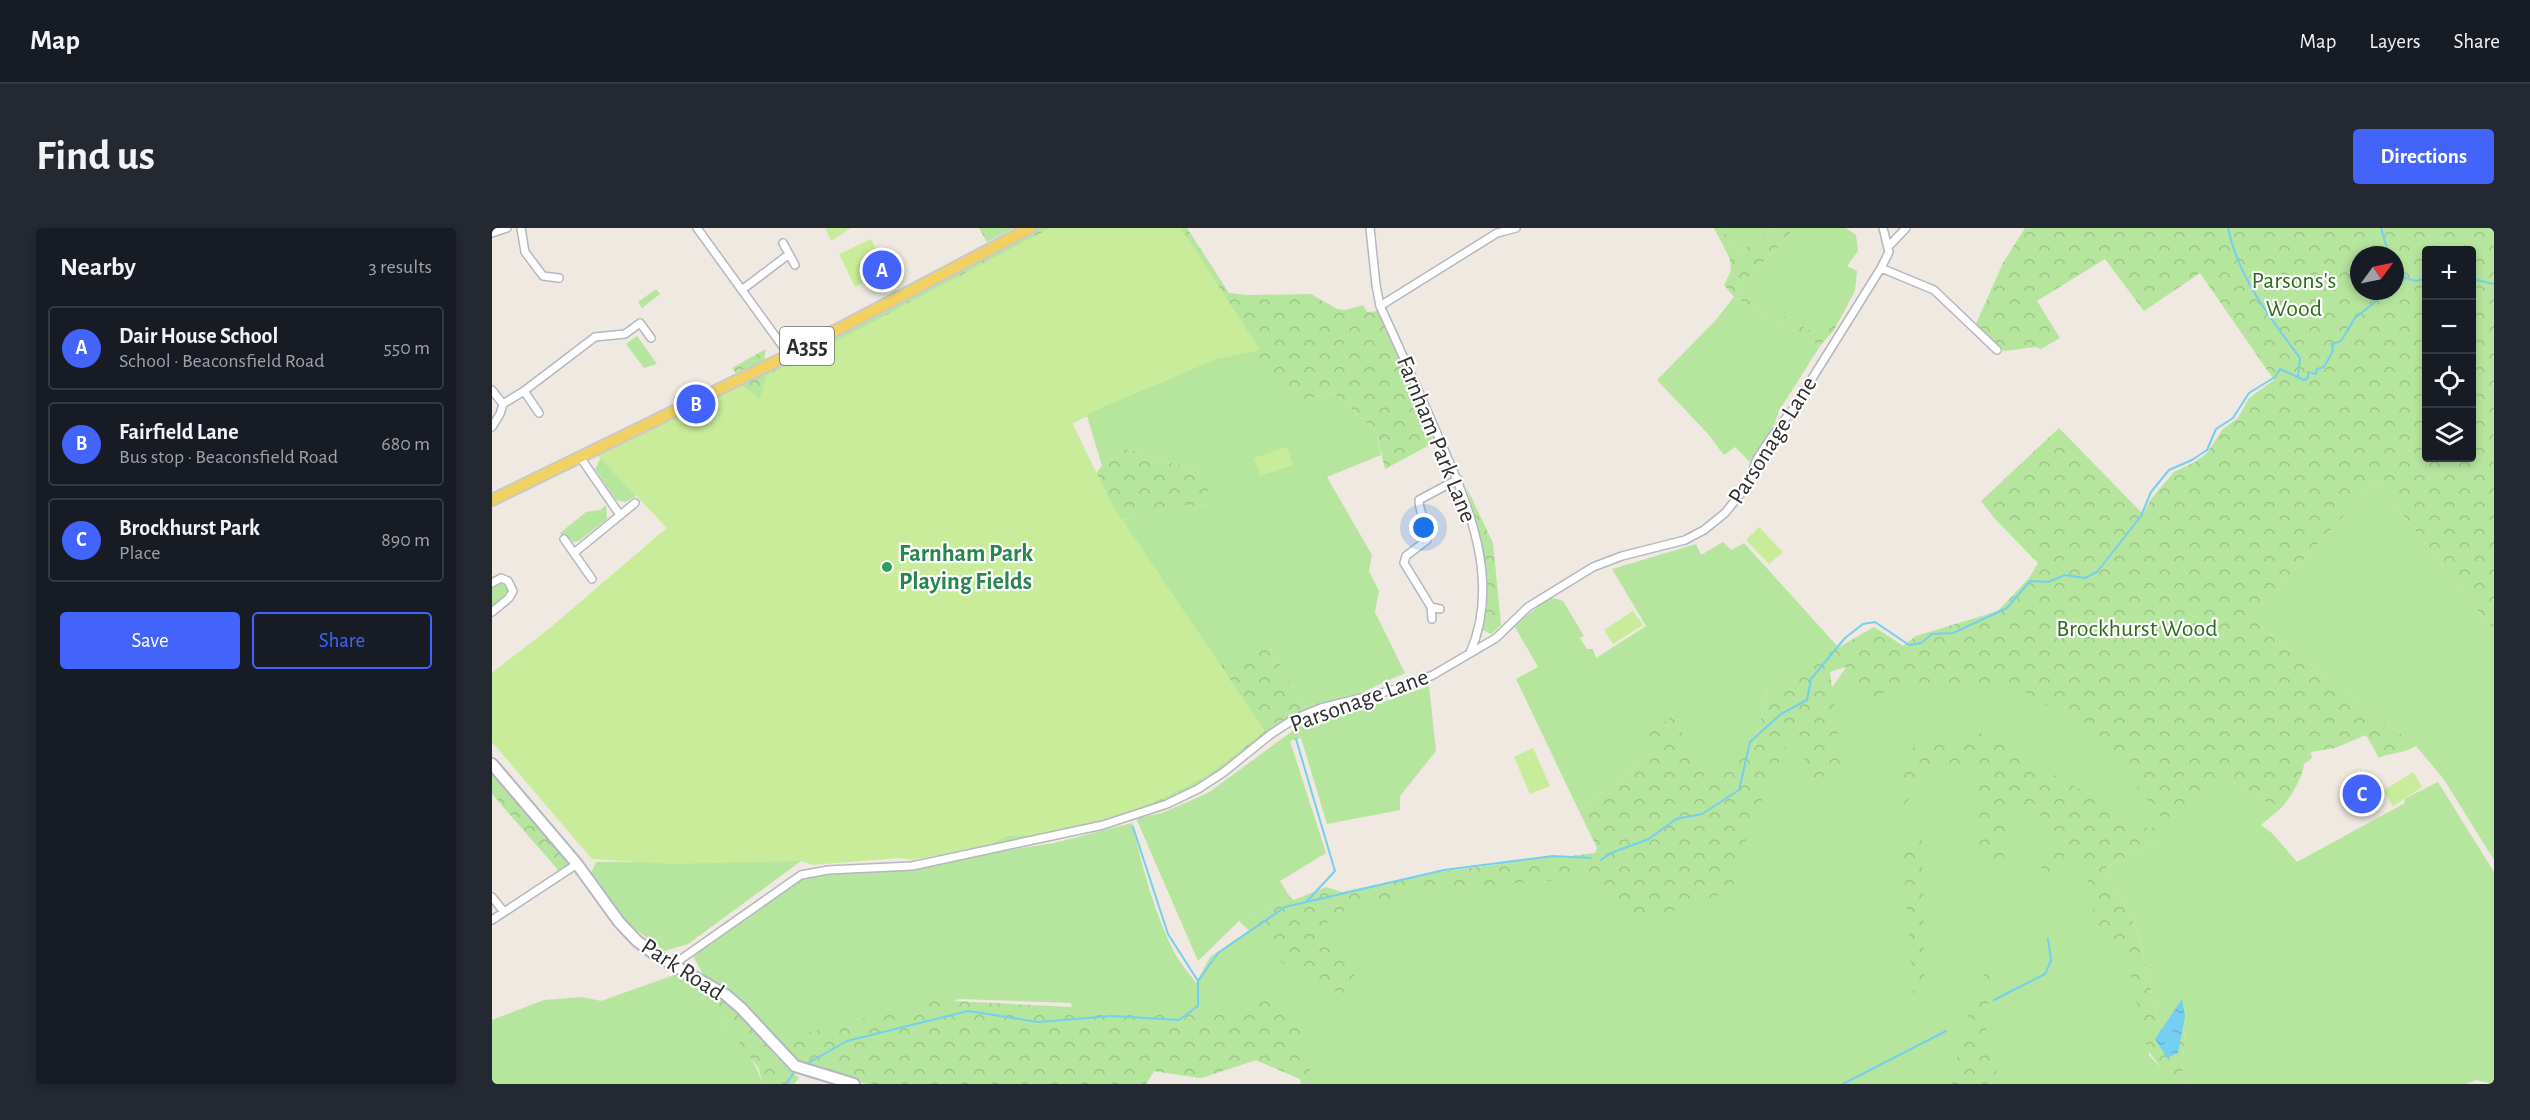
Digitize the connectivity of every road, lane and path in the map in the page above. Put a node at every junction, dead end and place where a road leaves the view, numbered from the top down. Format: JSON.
{"nodes":[{"id":1,"x":507,"y":228,"type":"edge"},
{"id":2,"x":520,"y":228,"type":"edge"},
{"id":3,"x":697,"y":228,"type":"edge"},
{"id":4,"x":1030,"y":228,"type":"edge"},
{"id":5,"x":1370,"y":228,"type":"edge"},
{"id":6,"x":1516,"y":228,"type":"edge"},
{"id":7,"x":1883,"y":228,"type":"edge"},
{"id":8,"x":1906,"y":228,"type":"edge"},
{"id":9,"x":492,"y":233,"type":"edge"},
{"id":10,"x":783,"y":243,"type":"dead end"},
{"id":11,"x":1887,"y":247,"type":"junction"},
{"id":12,"x":788,"y":255,"type":"junction"},
{"id":13,"x":795,"y":265,"type":"dead end"},
{"id":14,"x":1881,"y":268,"type":"junction"},
{"id":15,"x":559,"y":278,"type":"dead end"},
{"id":16,"x":743,"y":289,"type":"junction"},
{"id":17,"x":1380,"y":306,"type":"junction"},
{"id":18,"x":651,"y":338,"type":"dead end"},
{"id":19,"x":1997,"y":350,"type":"dead end"},
{"id":20,"x":789,"y":355,"type":"junction"},
{"id":21,"x":492,"y":390,"type":"edge"},
{"id":22,"x":524,"y":391,"type":"junction"},
{"id":23,"x":503,"y":404,"type":"junction"},
{"id":24,"x":539,"y":413,"type":"dead end"},
{"id":25,"x":492,"y":427,"type":"edge"},
{"id":26,"x":580,"y":457,"type":"junction"},
{"id":27,"x":1458,"y":479,"type":"junction"},
{"id":28,"x":492,"y":500,"type":"edge"},
{"id":29,"x":635,"y":503,"type":"dead end"},
{"id":30,"x":620,"y":515,"type":"junction"},
{"id":31,"x":564,"y":539,"type":"dead end"},
{"id":32,"x":574,"y":553,"type":"junction"},
{"id":33,"x":592,"y":579,"type":"dead end"},
{"id":34,"x":492,"y":583,"type":"edge"},
{"id":35,"x":1431,"y":607,"type":"junction"},
{"id":36,"x":1440,"y":609,"type":"dead end"},
{"id":37,"x":492,"y":612,"type":"edge"},
{"id":38,"x":1432,"y":619,"type":"dead end"},
{"id":39,"x":1470,"y":653,"type":"junction"},
{"id":40,"x":492,"y":764,"type":"edge"},
{"id":41,"x":577,"y":864,"type":"junction"},
{"id":42,"x":492,"y":897,"type":"edge"},
{"id":43,"x":504,"y":912,"type":"junction"},
{"id":44,"x":492,"y":920,"type":"edge"},
{"id":45,"x":674,"y":964,"type":"junction"},
{"id":46,"x":854,"y":1084,"type":"edge"}],
"edges":[{"from":1,"to":9,"type":"street"},
{"from":2,"to":15,"type":"street"},
{"from":3,"to":16,"type":"street"},
{"from":4,"to":20,"type":"main road","number":"A355"},
{"from":5,"to":17,"type":"street","name":"Farnham Park Lane"},
{"from":6,"to":17,"type":"street"},
{"from":7,"to":11,"type":"street","name":"Parsonage Lane"},
{"from":8,"to":11,"type":"street"},
{"from":10,"to":12,"type":"street"},
{"from":11,"to":14,"type":"street","name":"Parsonage Lane"},
{"from":12,"to":13,"type":"street"},
{"from":12,"to":16,"type":"street"},
{"from":14,"to":19,"type":"street"},
{"from":14,"to":39,"type":"street","name":"Parsonage Lane"},
{"from":16,"to":20,"type":"street"},
{"from":17,"to":27,"type":"street","name":"Farnham Park Lane"},
{"from":18,"to":22,"type":"street"},
{"from":20,"to":26,"type":"main road","number":"A355"},
{"from":21,"to":23,"type":"street"},
{"from":22,"to":23,"type":"street"},
{"from":22,"to":24,"type":"street"},
{"from":23,"to":25,"type":"street"},
{"from":26,"to":28,"type":"main road","number":"A355"},
{"from":26,"to":30,"type":"street"},
{"from":27,"to":35,"type":"street"},
{"from":27,"to":39,"type":"street","name":"Farnham Park Lane"},
{"from":29,"to":30,"type":"street"},
{"from":30,"to":32,"type":"street"},
{"from":31,"to":32,"type":"street"},
{"from":32,"to":33,"type":"street"},
{"from":34,"to":37,"type":"street"},
{"from":35,"to":36,"type":"street"},
{"from":35,"to":38,"type":"street"},
{"from":39,"to":45,"type":"street","name":"Parsonage Lane"},
{"from":40,"to":41,"type":"main road","name":"Park Road"},
{"from":41,"to":43,"type":"street"},
{"from":41,"to":45,"type":"main road","name":"Park Road"},
{"from":42,"to":43,"type":"street"},
{"from":43,"to":44,"type":"street"},
{"from":45,"to":46,"type":"main road","name":"Park Road"}]}
